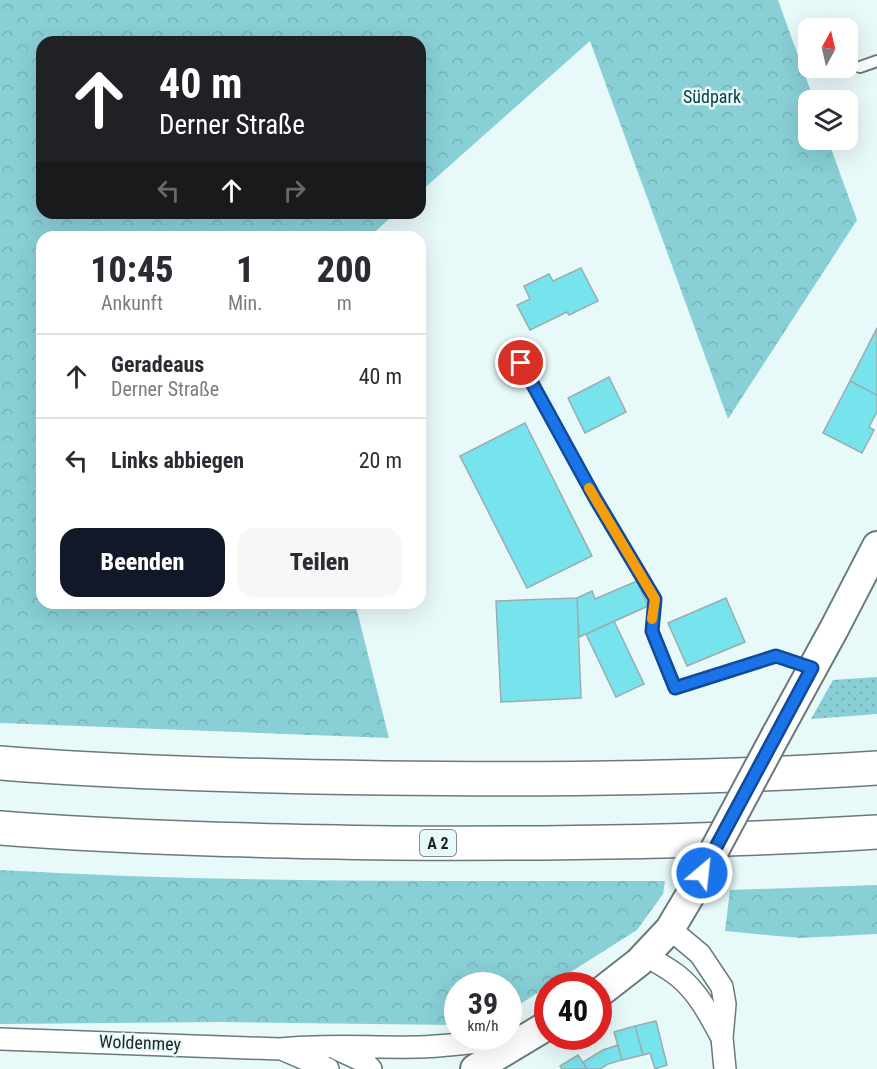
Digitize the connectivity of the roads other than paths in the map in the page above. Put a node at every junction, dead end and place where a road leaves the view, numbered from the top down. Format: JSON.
{"nodes":[{"id":1,"x":877,"y":61,"type":"edge"},
{"id":2,"x":860,"y":67,"type":"dead end"},
{"id":3,"x":521,"y":363,"type":"dead end"},
{"id":4,"x":877,"y":546,"type":"edge"},
{"id":5,"x":812,"y":668,"type":"junction"},
{"id":6,"x":0,"y":763,"type":"edge"},
{"id":7,"x":877,"y":768,"type":"edge"},
{"id":8,"x":0,"y":828,"type":"edge"},
{"id":9,"x":877,"y":832,"type":"edge"},
{"id":10,"x":670,"y":929,"type":"junction"},
{"id":11,"x":645,"y":955,"type":"junction"},
{"id":12,"x":612,"y":982,"type":"edge"},
{"id":13,"x":534,"y":1031,"type":"edge"},
{"id":14,"x":534,"y":1033,"type":"edge"},
{"id":15,"x":722,"y":1038,"type":"junction"},
{"id":16,"x":0,"y":1039,"type":"edge"},
{"id":17,"x":331,"y":1047,"type":"junction"},
{"id":18,"x":280,"y":1049,"type":"junction"},
{"id":19,"x":328,"y":1069,"type":"edge"},
{"id":20,"x":372,"y":1069,"type":"edge"},
{"id":21,"x":475,"y":1069,"type":"edge"},
{"id":22,"x":725,"y":1069,"type":"edge"}],
"edges":[{"from":1,"to":2,"type":"lane"},
{"from":3,"to":5,"type":"lane"},
{"from":4,"to":5,"type":"street"},
{"from":5,"to":10,"type":"street","bridge":true},
{"from":6,"to":7,"type":"highway"},
{"from":8,"to":9,"type":"highway","number":"A 2"},
{"from":10,"to":11,"type":"street"},
{"from":10,"to":15,"type":"street"},
{"from":11,"to":12,"type":"street"},
{"from":11,"to":15,"type":"street"},
{"from":13,"to":17,"type":"street","name":"Woldenmey"},
{"from":14,"to":21,"type":"street"},
{"from":15,"to":22,"type":"street"},
{"from":16,"to":18,"type":"street","name":"Woldenmey"},
{"from":17,"to":18,"type":"street","name":"Woldenmey"},
{"from":17,"to":20,"type":"street","name":"Woldenmey"},
{"from":18,"to":19,"type":"street","name":"Woldenmey"}]}
